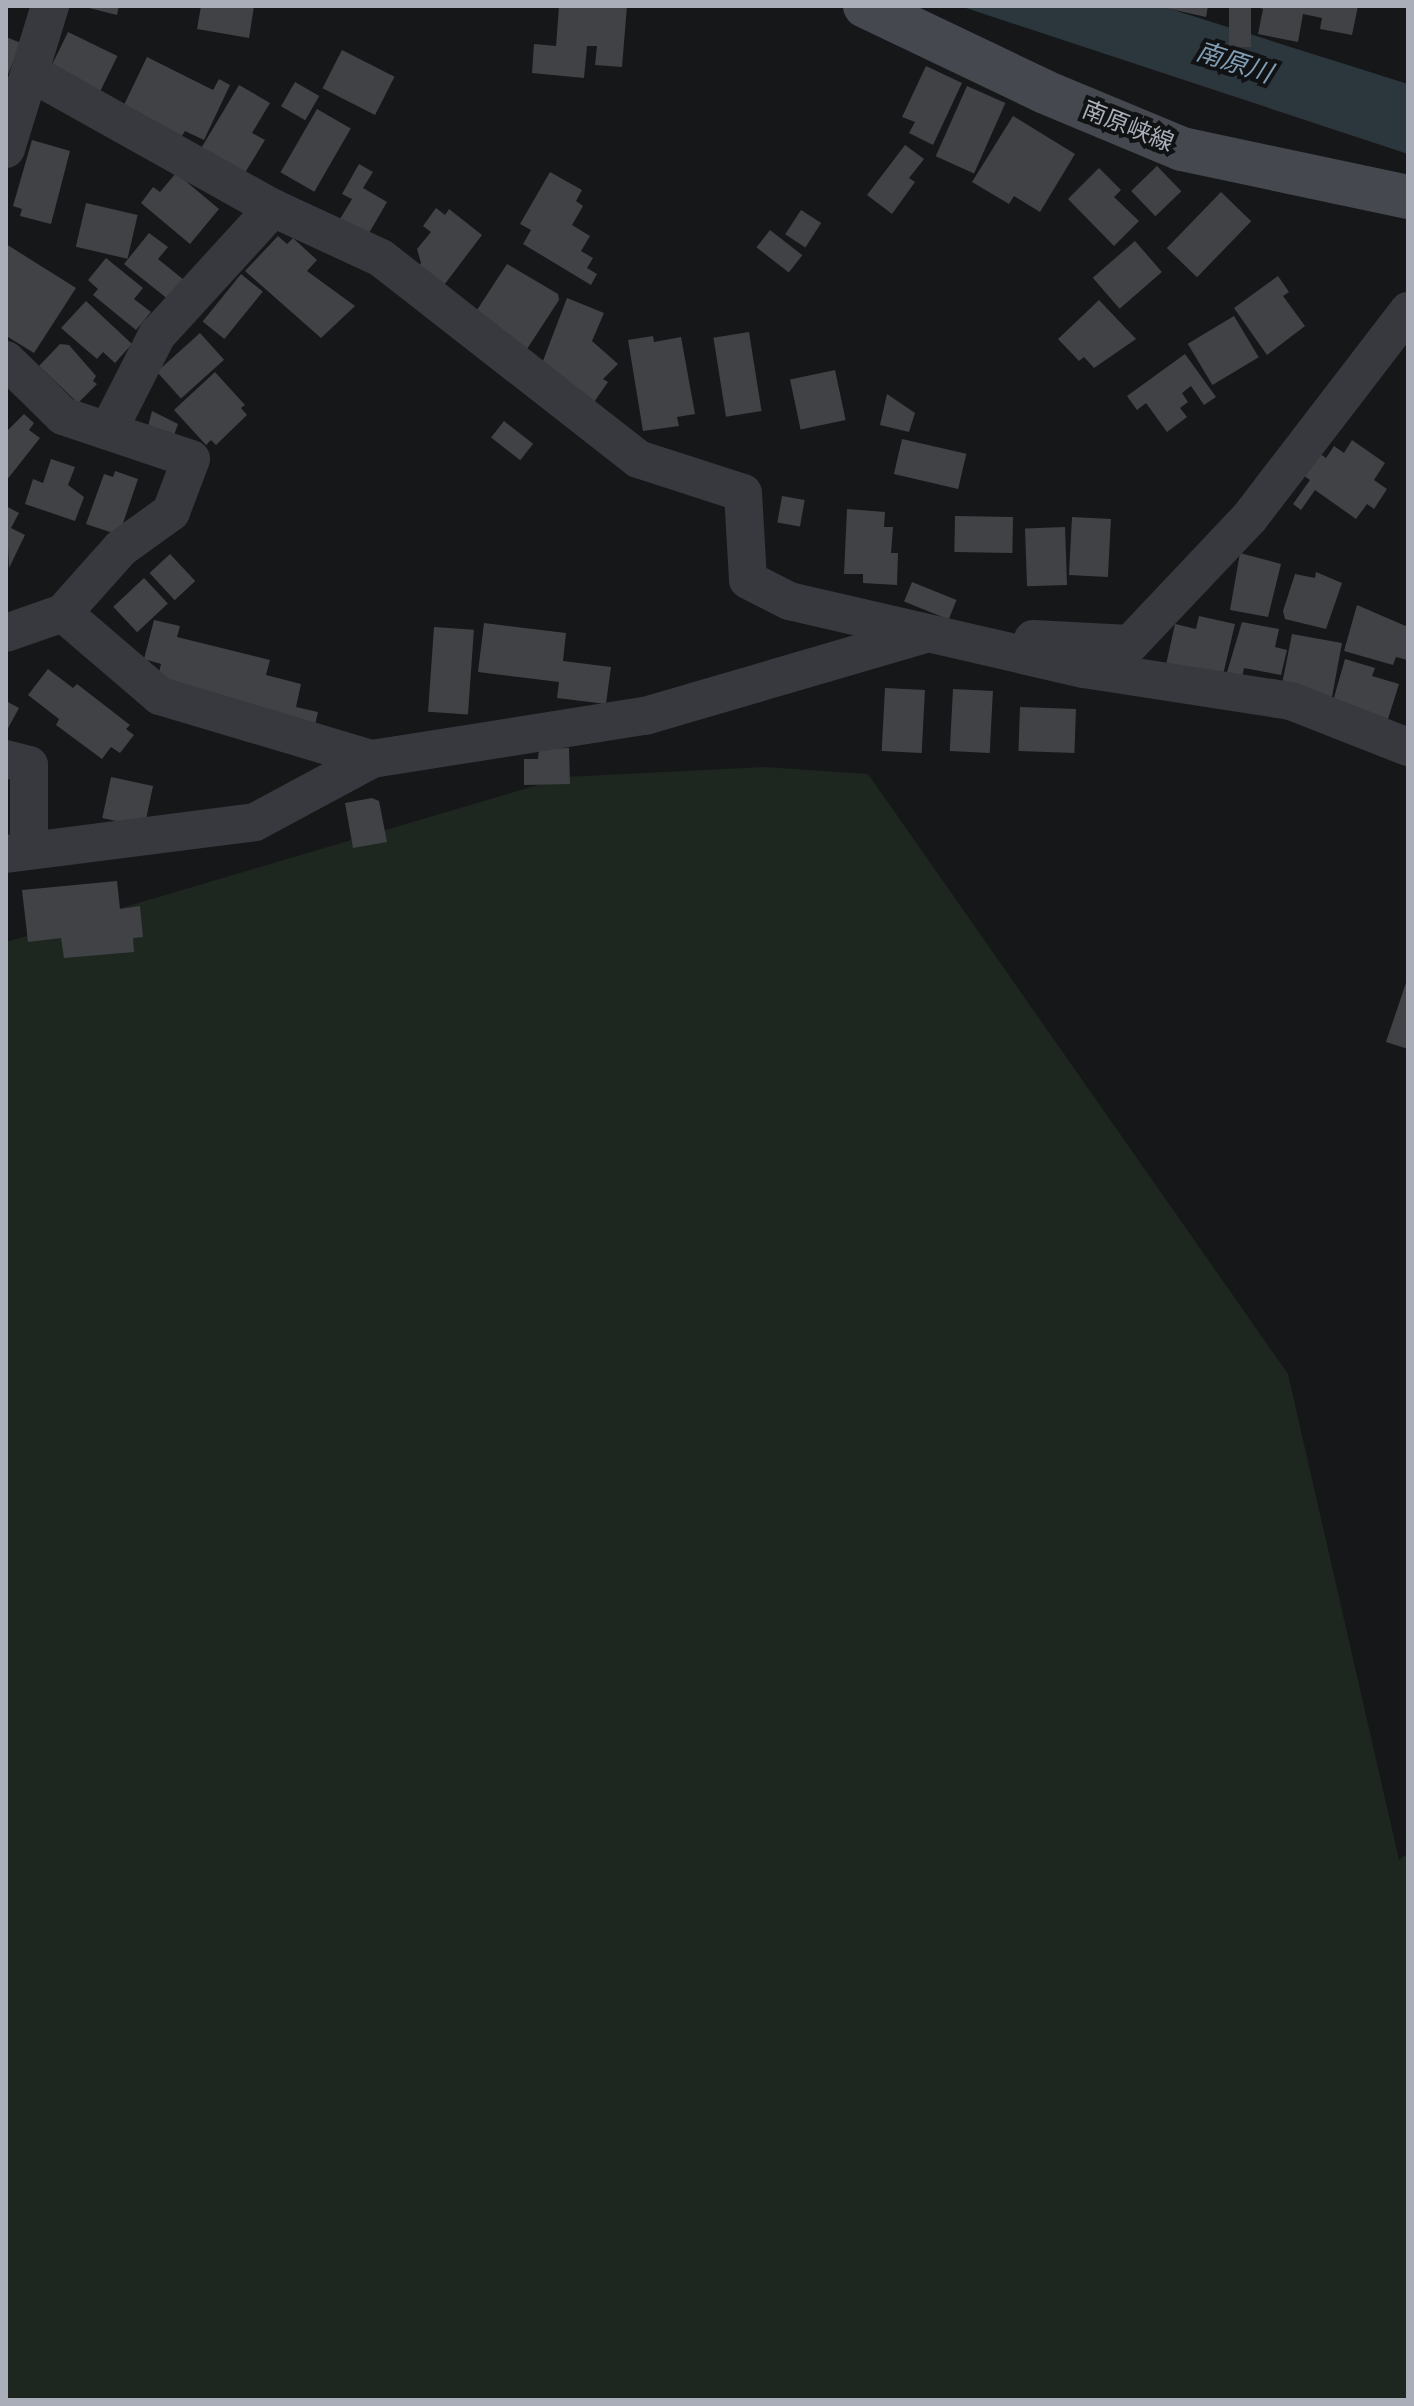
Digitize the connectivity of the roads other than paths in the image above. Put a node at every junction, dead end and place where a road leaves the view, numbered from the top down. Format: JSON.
{"nodes":[{"id":1,"x":50,"y":6,"type":"edge"},
{"id":2,"x":865,"y":6,"type":"edge"},
{"id":3,"x":31,"y":73,"type":"junction"},
{"id":4,"x":6,"y":149,"type":"edge"},
{"id":5,"x":1408,"y":197,"type":"edge"},
{"id":6,"x":273,"y":208,"type":"junction"},
{"id":7,"x":1408,"y":311,"type":"edge"},
{"id":8,"x":6,"y":360,"type":"edge"},
{"id":9,"x":108,"y":431,"type":"junction"},
{"id":10,"x":63,"y":613,"type":"junction"},
{"id":11,"x":6,"y":633,"type":"edge"},
{"id":12,"x":928,"y":633,"type":"junction"},
{"id":13,"x":1003,"y":651,"type":"junction"},
{"id":14,"x":1408,"y":747,"type":"edge"},
{"id":15,"x":6,"y":759,"type":"edge"},
{"id":16,"x":372,"y":759,"type":"junction"},
{"id":17,"x":18,"y":852,"type":"edge"}],
"edges":[{"from":1,"to":3,"type":"street"},
{"from":2,"to":5,"type":"main road","name":"南原峡線"},
{"from":3,"to":4,"type":"street"},
{"from":3,"to":6,"type":"street"},
{"from":6,"to":9,"type":"street"},
{"from":6,"to":12,"type":"street"},
{"from":7,"to":13,"type":"street"},
{"from":8,"to":9,"type":"street"},
{"from":9,"to":10,"type":"street"},
{"from":10,"to":11,"type":"street"},
{"from":10,"to":16,"type":"street"},
{"from":12,"to":13,"type":"street"},
{"from":12,"to":16,"type":"street"},
{"from":13,"to":14,"type":"street"},
{"from":15,"to":17,"type":"street"},
{"from":16,"to":17,"type":"street"}]}
